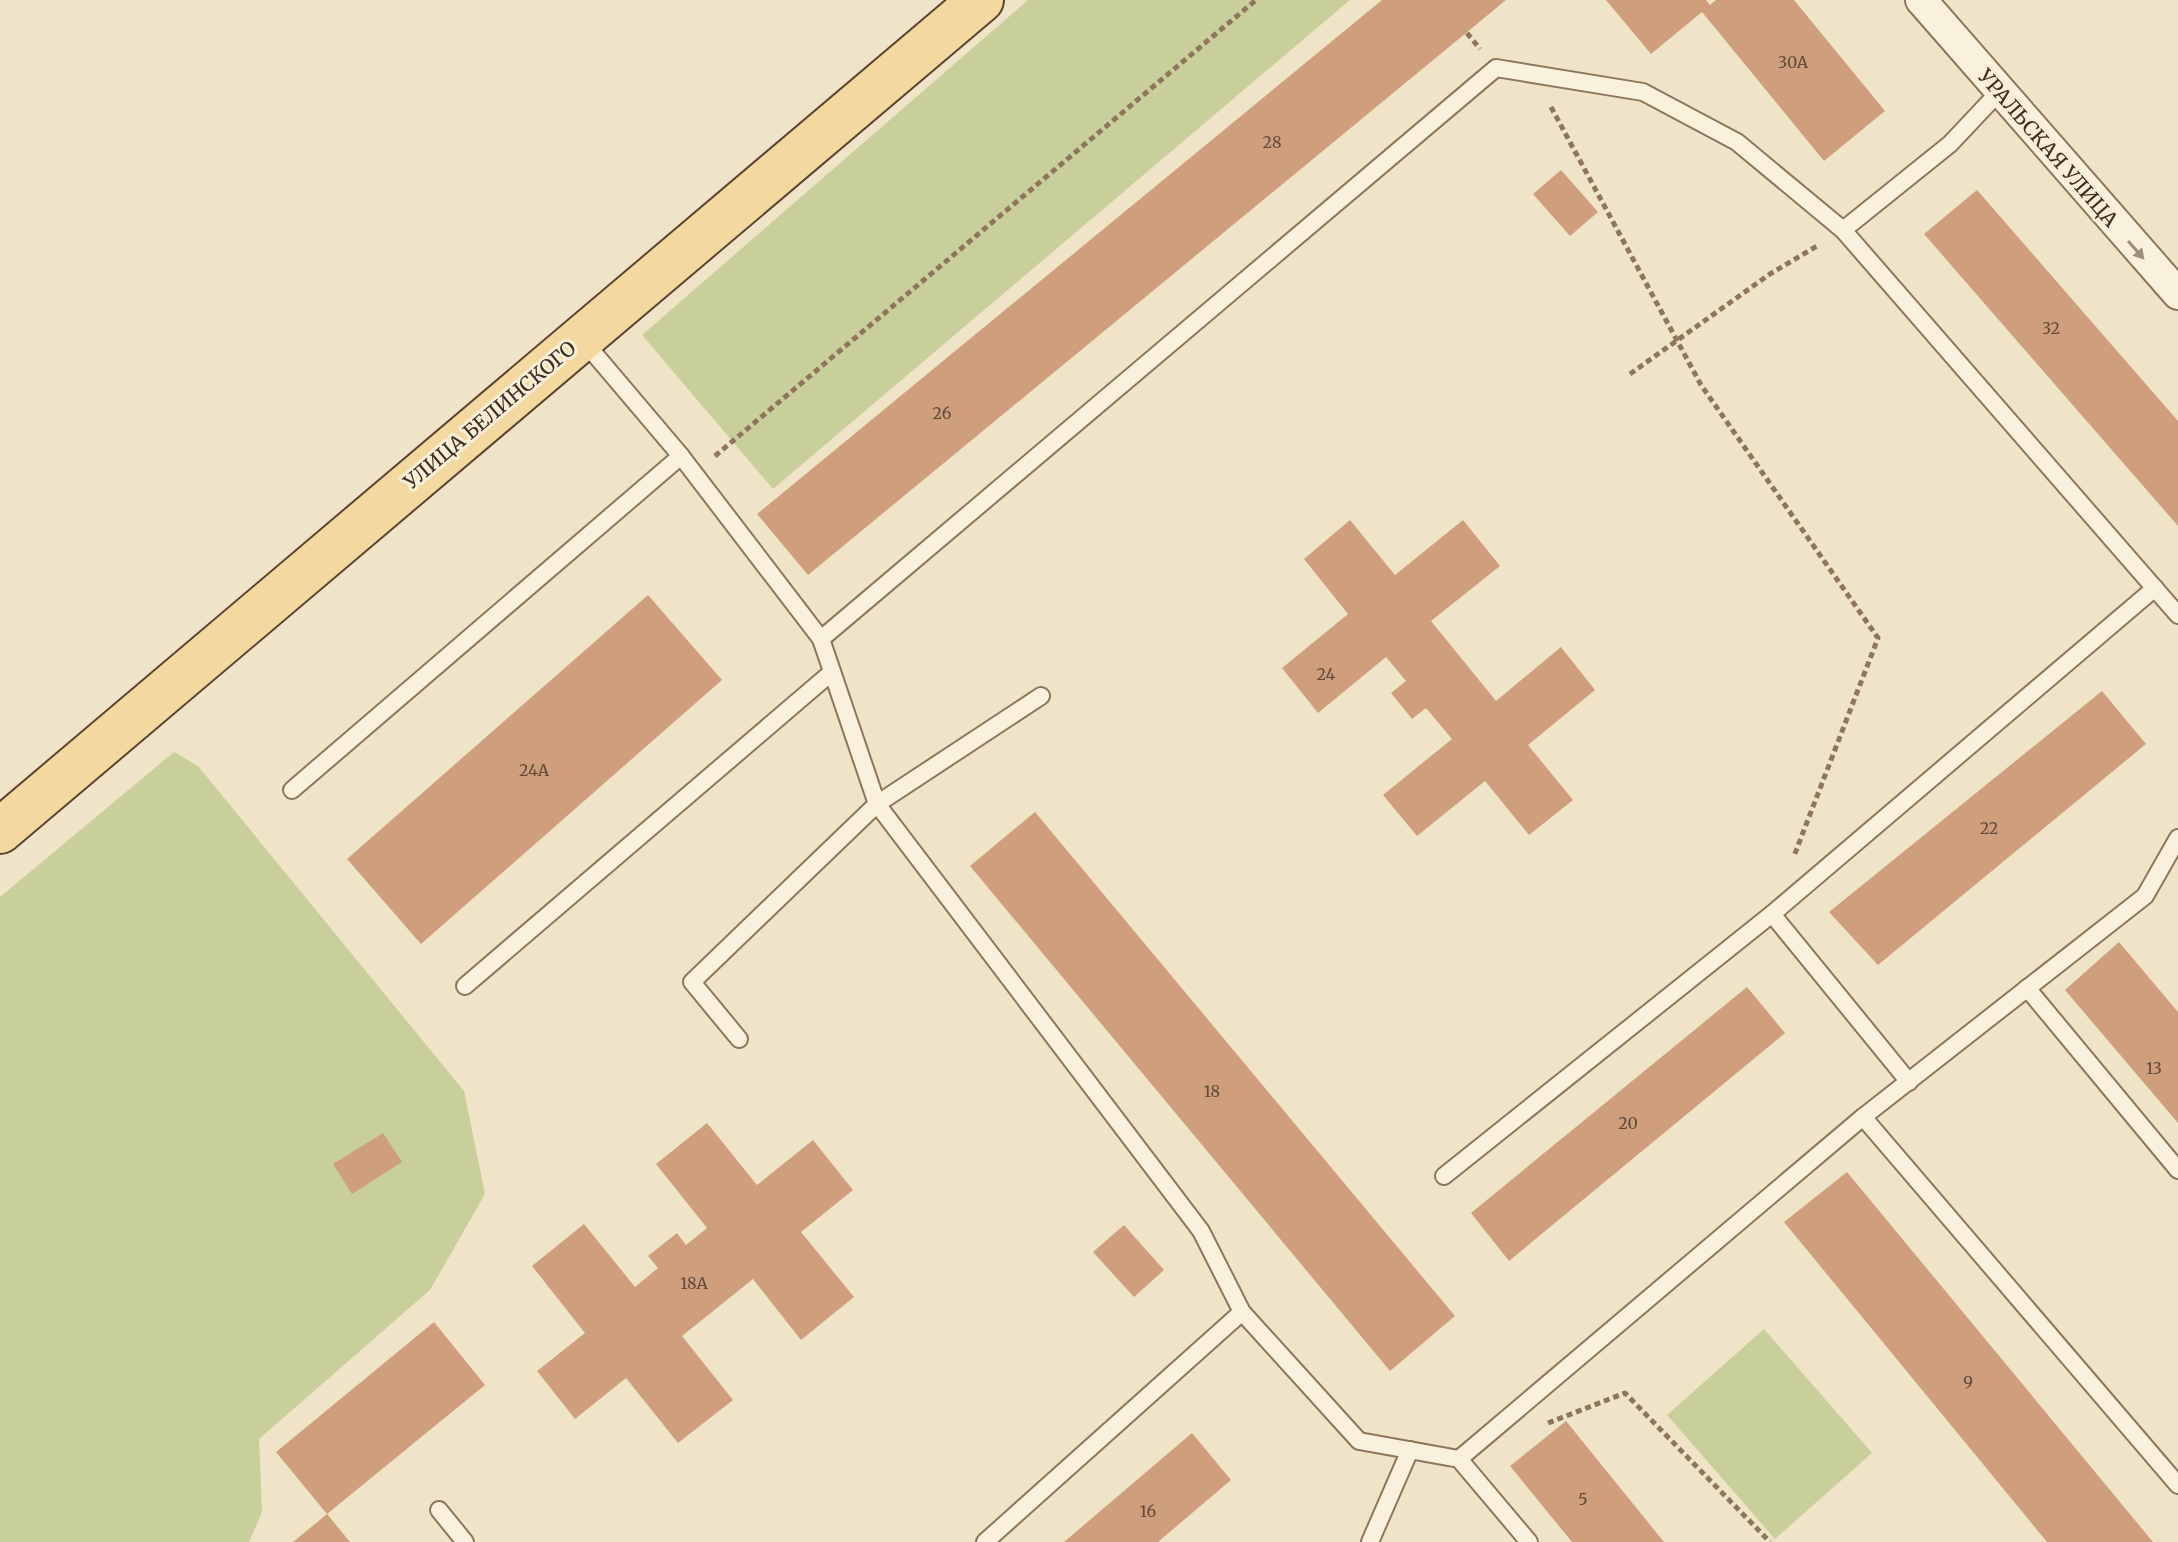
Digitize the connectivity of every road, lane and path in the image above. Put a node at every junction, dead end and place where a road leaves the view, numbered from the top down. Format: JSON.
{"nodes":[{"id":1,"x":981,"y":0,"type":"edge"},
{"id":2,"x":1256,"y":0,"type":"edge"},
{"id":3,"x":1921,"y":0,"type":"edge"},
{"id":4,"x":1534,"y":74,"type":"junction"},
{"id":5,"x":1999,"y":92,"type":"junction"},
{"id":6,"x":1843,"y":230,"type":"junction"},
{"id":7,"x":2178,"y":294,"type":"edge"},
{"id":8,"x":581,"y":337,"type":"junction"},
{"id":9,"x":1676,"y":338,"type":"junction"},
{"id":10,"x":1630,"y":374,"type":"dead end"},
{"id":11,"x":681,"y":456,"type":"junction"},
{"id":12,"x":707,"y":463,"type":"dead end"},
{"id":13,"x":2155,"y":588,"type":"junction"},
{"id":14,"x":2178,"y":615,"type":"edge"},
{"id":15,"x":821,"y":639,"type":"junction"},
{"id":16,"x":832,"y":672,"type":"junction"},
{"id":17,"x":1041,"y":696,"type":"dead end"},
{"id":18,"x":292,"y":790,"type":"dead end"},
{"id":19,"x":877,"y":804,"type":"junction"},
{"id":20,"x":0,"y":831,"type":"edge"},
{"id":21,"x":2178,"y":838,"type":"edge"},
{"id":22,"x":1772,"y":914,"type":"junction"},
{"id":23,"x":465,"y":986,"type":"dead end"},
{"id":24,"x":2027,"y":988,"type":"junction"},
{"id":25,"x":739,"y":1039,"type":"dead end"},
{"id":26,"x":1909,"y":1082,"type":"junction"},
{"id":27,"x":1863,"y":1117,"type":"junction"},
{"id":28,"x":2178,"y":1170,"type":"edge"},
{"id":29,"x":1444,"y":1176,"type":"dead end"},
{"id":30,"x":1242,"y":1312,"type":"junction"},
{"id":31,"x":1542,"y":1426,"type":"dead end"},
{"id":32,"x":1410,"y":1450,"type":"junction"},
{"id":33,"x":1459,"y":1459,"type":"junction"},
{"id":34,"x":2178,"y":1485,"type":"edge"},
{"id":35,"x":439,"y":1510,"type":"dead end"},
{"id":36,"x":465,"y":1542,"type":"edge"},
{"id":37,"x":985,"y":1542,"type":"edge"},
{"id":38,"x":1370,"y":1542,"type":"edge"},
{"id":39,"x":1529,"y":1542,"type":"edge"},
{"id":40,"x":1770,"y":1542,"type":"edge"}],
"edges":[{"from":1,"to":8,"type":"main road","name":"УЛИЦА БЕЛИНСКОГО"},
{"from":2,"to":12,"type":"path"},
{"from":3,"to":5,"type":"street","name":"УРАЛЬСКАЯ УЛИЦА"},
{"from":4,"to":6,"type":"lane"},
{"from":4,"to":9,"type":"path"},
{"from":4,"to":15,"type":"lane"},
{"from":5,"to":6,"type":"lane"},
{"from":5,"to":7,"type":"street","name":"УРАЛЬСКАЯ УЛИЦА","one_way":true},
{"from":6,"to":9,"type":"path"},
{"from":6,"to":13,"type":"lane"},
{"from":8,"to":11,"type":"lane"},
{"from":8,"to":20,"type":"main road","name":"УЛИЦА БЕЛИНСКОГО"},
{"from":9,"to":10,"type":"path"},
{"from":9,"to":22,"type":"path"},
{"from":11,"to":15,"type":"lane"},
{"from":11,"to":18,"type":"lane"},
{"from":13,"to":14,"type":"lane"},
{"from":13,"to":22,"type":"lane"},
{"from":15,"to":16,"type":"lane"},
{"from":16,"to":19,"type":"lane"},
{"from":16,"to":23,"type":"lane"},
{"from":17,"to":19,"type":"lane"},
{"from":19,"to":25,"type":"lane"},
{"from":19,"to":30,"type":"lane"},
{"from":21,"to":24,"type":"lane"},
{"from":22,"to":26,"type":"lane"},
{"from":22,"to":29,"type":"lane"},
{"from":24,"to":26,"type":"lane"},
{"from":24,"to":28,"type":"lane"},
{"from":26,"to":27,"type":"lane"},
{"from":27,"to":33,"type":"lane"},
{"from":27,"to":34,"type":"lane"},
{"from":30,"to":32,"type":"lane"},
{"from":30,"to":37,"type":"lane"},
{"from":31,"to":40,"type":"path"},
{"from":32,"to":33,"type":"lane"},
{"from":32,"to":38,"type":"lane"},
{"from":33,"to":39,"type":"lane"},
{"from":35,"to":36,"type":"lane"}]}
